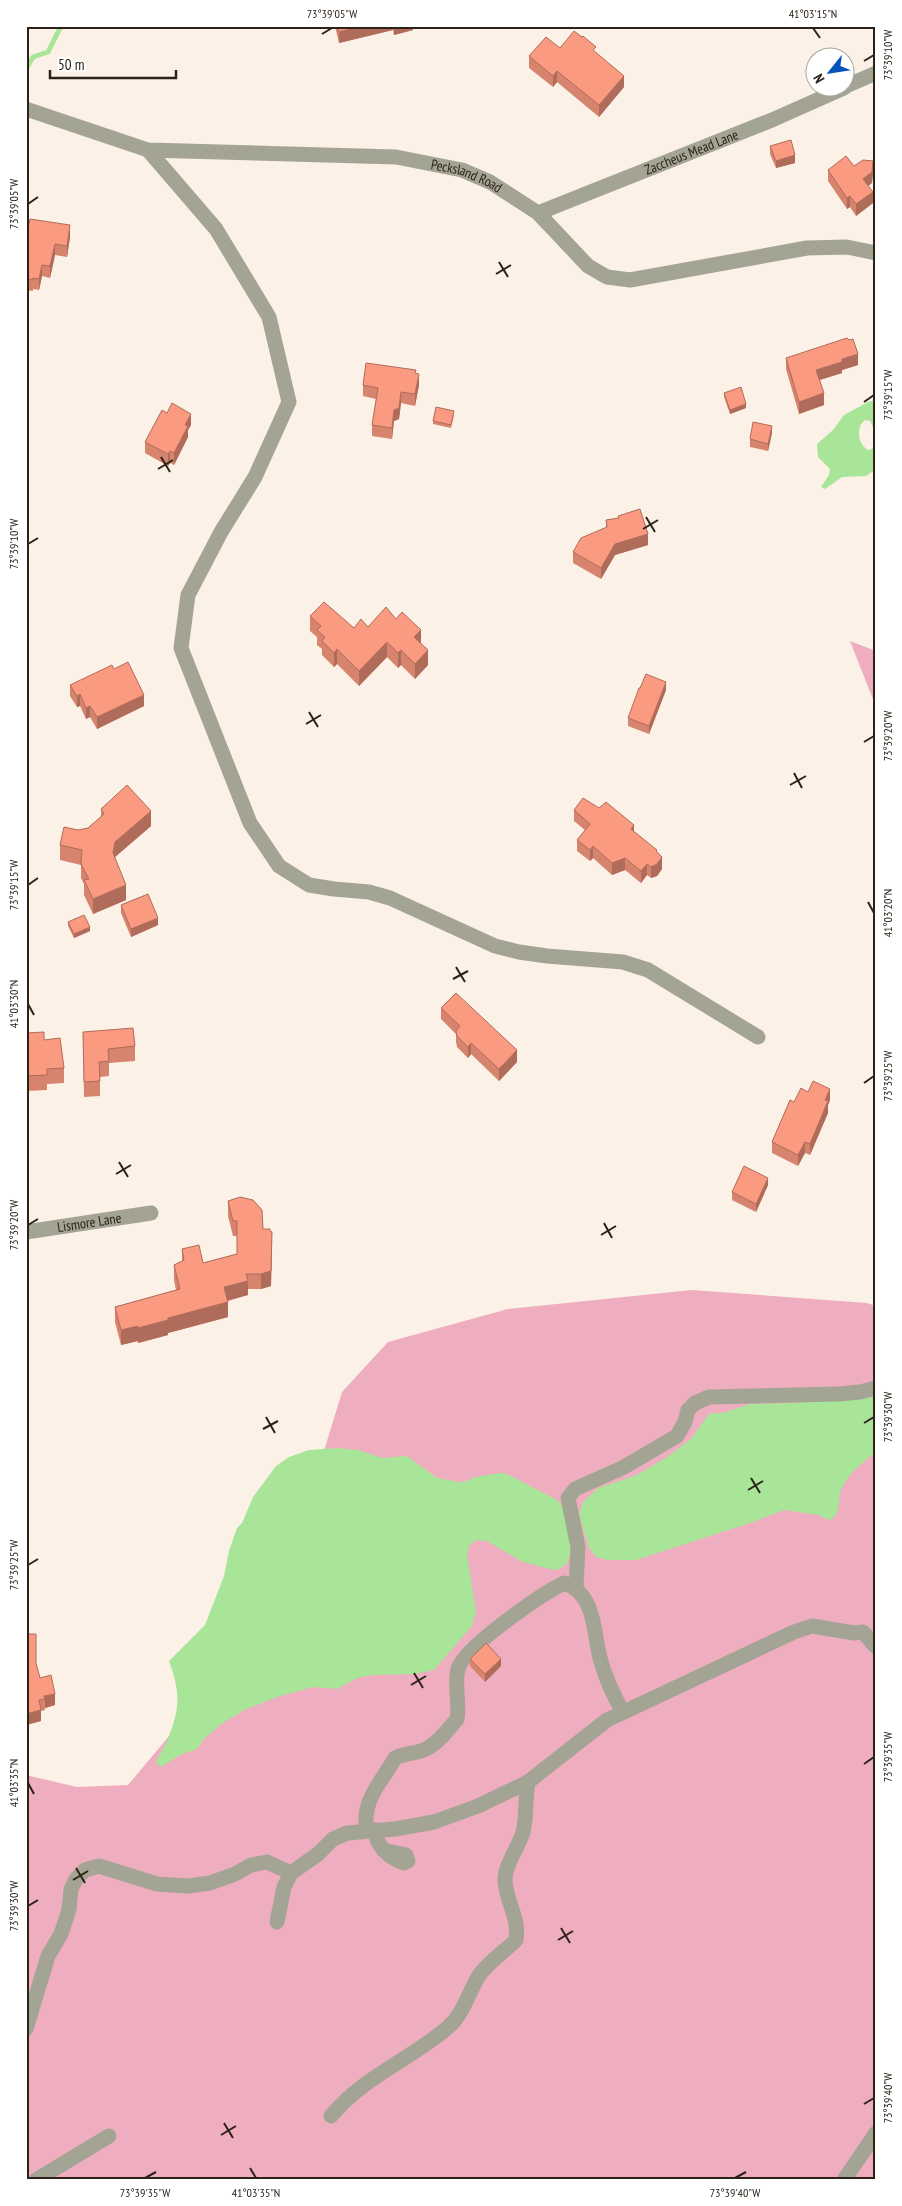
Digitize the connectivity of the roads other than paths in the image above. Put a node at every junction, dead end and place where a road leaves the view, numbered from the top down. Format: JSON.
{"nodes":[{"id":1,"x":876,"y":73,"type":"edge"},
{"id":2,"x":854,"y":83,"type":"edge"},
{"id":3,"x":820,"y":98,"type":"edge"},
{"id":4,"x":26,"y":108,"type":"edge"},
{"id":5,"x":148,"y":150,"type":"junction"},
{"id":6,"x":538,"y":213,"type":"junction"},
{"id":7,"x":876,"y":253,"type":"edge"},
{"id":8,"x":758,"y":1037,"type":"dead end"},
{"id":9,"x":151,"y":1213,"type":"dead end"},
{"id":10,"x":26,"y":1232,"type":"edge"},
{"id":11,"x":876,"y":1388,"type":"edge"},
{"id":12,"x":576,"y":1587,"type":"junction"},
{"id":13,"x":869,"y":1628,"type":"edge"},
{"id":14,"x":876,"y":1647,"type":"edge"},
{"id":15,"x":623,"y":1712,"type":"junction"},
{"id":16,"x":528,"y":1782,"type":"junction"},
{"id":17,"x":371,"y":1830,"type":"junction"},
{"id":18,"x":383,"y":1850,"type":"dead end"},
{"id":19,"x":291,"y":1873,"type":"junction"},
{"id":20,"x":277,"y":1922,"type":"dead end"},
{"id":21,"x":26,"y":2030,"type":"edge"},
{"id":22,"x":331,"y":2116,"type":"dead end"},
{"id":23,"x":876,"y":2133,"type":"edge"},
{"id":24,"x":109,"y":2136,"type":"dead end"},
{"id":25,"x":36,"y":2180,"type":"edge"},
{"id":26,"x":844,"y":2180,"type":"edge"}],
"edges":[{"from":1,"to":2,"type":"street","name":"Zaccheus Mead Lane"},
{"from":3,"to":6,"type":"street","name":"Zaccheus Mead Lane"},
{"from":4,"to":5,"type":"street","name":"Pecksland Road"},
{"from":5,"to":6,"type":"street","name":"Pecksland Road"},
{"from":5,"to":8,"type":"street"},
{"from":6,"to":7,"type":"street","name":"Pecksland Road"},
{"from":9,"to":10,"type":"street","name":"Lismore Lane"},
{"from":11,"to":12,"type":"street"},
{"from":12,"to":15,"type":"street"},
{"from":12,"to":17,"type":"street"},
{"from":13,"to":14,"type":"street"},
{"from":13,"to":15,"type":"street"},
{"from":15,"to":16,"type":"street"},
{"from":16,"to":17,"type":"street"},
{"from":16,"to":22,"type":"street"},
{"from":17,"to":18,"type":"street"},
{"from":17,"to":19,"type":"street"},
{"from":19,"to":20,"type":"street"},
{"from":19,"to":21,"type":"street"},
{"from":23,"to":26,"type":"street"},
{"from":24,"to":25,"type":"street"}]}
